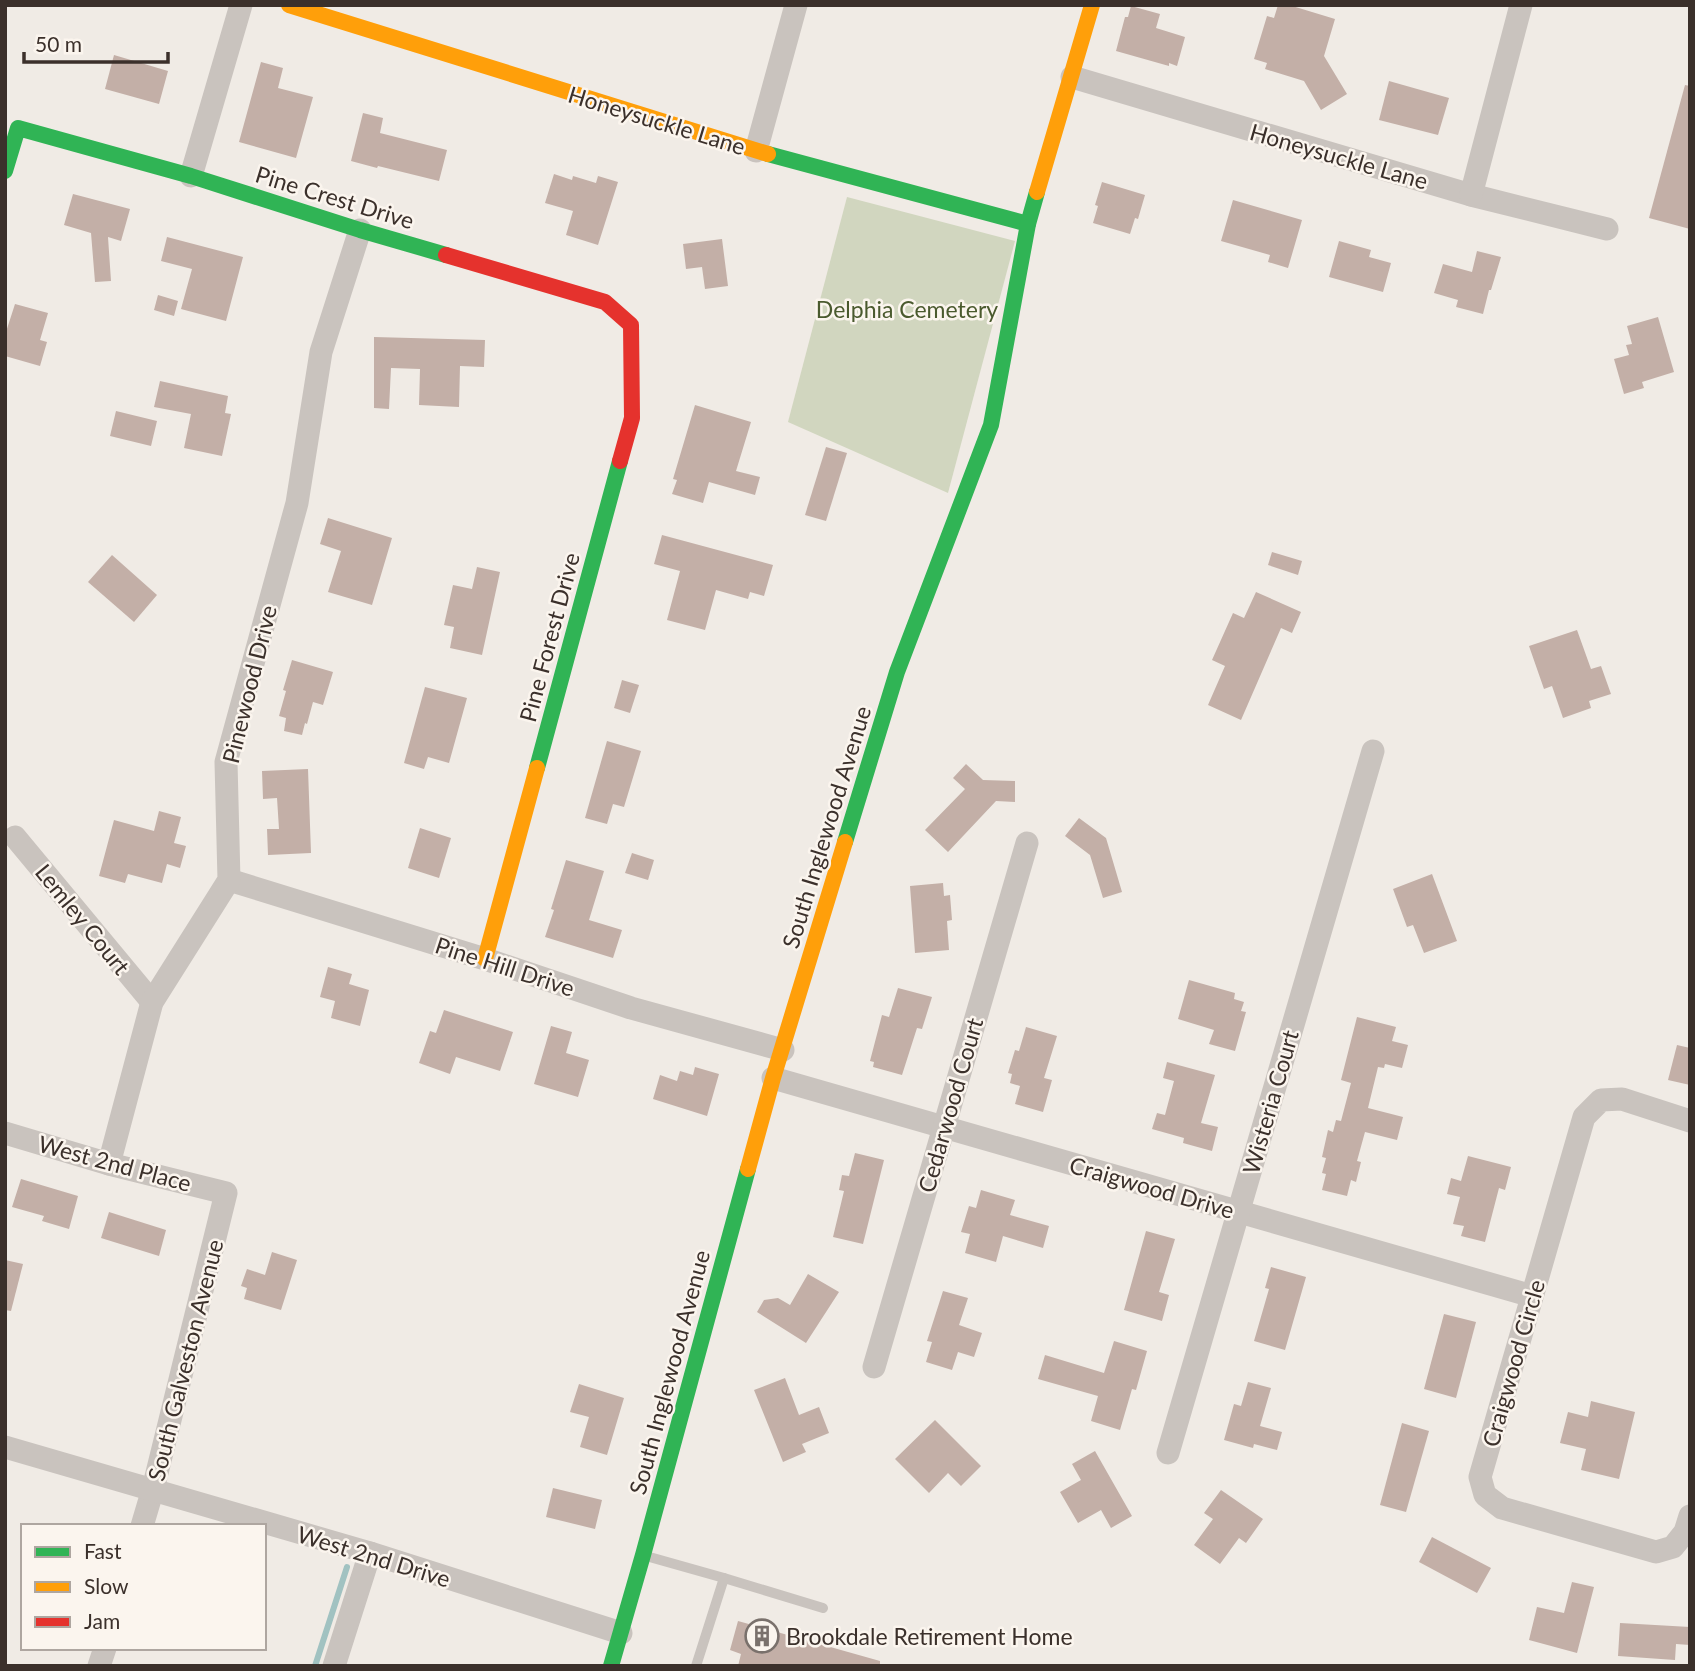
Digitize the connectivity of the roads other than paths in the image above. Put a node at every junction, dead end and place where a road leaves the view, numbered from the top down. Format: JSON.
{"nodes":[{"id":1,"x":241,"y":5,"type":"edge"},
{"id":2,"x":289,"y":5,"type":"edge"},
{"id":3,"x":796,"y":5,"type":"edge"},
{"id":4,"x":1093,"y":5,"type":"edge"},
{"id":5,"x":1521,"y":5,"type":"edge"},
{"id":6,"x":1072,"y":78,"type":"junction"},
{"id":7,"x":756,"y":151,"type":"junction"},
{"id":8,"x":5,"y":171,"type":"edge"},
{"id":9,"x":191,"y":176,"type":"junction"},
{"id":10,"x":1471,"y":195,"type":"junction"},
{"id":11,"x":1028,"y":224,"type":"junction"},
{"id":12,"x":360,"y":229,"type":"junction"},
{"id":13,"x":1607,"y":229,"type":"dead end"},
{"id":14,"x":631,"y":325,"type":"joint"},
{"id":15,"x":1373,"y":751,"type":"dead end"},
{"id":16,"x":15,"y":837,"type":"dead end"},
{"id":17,"x":1027,"y":843,"type":"dead end"},
{"id":18,"x":229,"y":880,"type":"junction"},
{"id":19,"x":485,"y":958,"type":"junction"},
{"id":20,"x":152,"y":1002,"type":"junction"},
{"id":21,"x":783,"y":1049,"type":"junction"},
{"id":22,"x":773,"y":1078,"type":"junction"},
{"id":23,"x":1690,"y":1121,"type":"edge"},
{"id":24,"x":944,"y":1127,"type":"junction"},
{"id":25,"x":5,"y":1133,"type":"edge"},
{"id":26,"x":109,"y":1164,"type":"junction"},
{"id":27,"x":226,"y":1193,"type":"joint"},
{"id":28,"x":1237,"y":1211,"type":"junction"},
{"id":29,"x":1532,"y":1296,"type":"junction"},
{"id":30,"x":874,"y":1367,"type":"dead end"},
{"id":31,"x":5,"y":1447,"type":"edge"},
{"id":32,"x":1168,"y":1453,"type":"dead end"},
{"id":33,"x":153,"y":1489,"type":"junction"},
{"id":34,"x":1690,"y":1516,"type":"edge"},
{"id":35,"x":143,"y":1524,"type":"edge"},
{"id":36,"x":370,"y":1553,"type":"junction"},
{"id":37,"x":643,"y":1555,"type":"junction"},
{"id":38,"x":724,"y":1578,"type":"junction"},
{"id":39,"x":823,"y":1608,"type":"dead end"},
{"id":40,"x":621,"y":1633,"type":"junction"},
{"id":41,"x":334,"y":1666,"type":"edge"},
{"id":42,"x":611,"y":1666,"type":"edge"},
{"id":43,"x":696,"y":1666,"type":"edge"}],
"edges":[{"from":1,"to":9,"type":"street"},
{"from":2,"to":7,"type":"street","name":"Honeysuckle Lane"},
{"from":3,"to":7,"type":"street"},
{"from":4,"to":6,"type":"street","name":"South Inglewood Avenue"},
{"from":5,"to":10,"type":"street"},
{"from":6,"to":10,"type":"street","name":"Honeysuckle Lane"},
{"from":6,"to":11,"type":"street","name":"South Inglewood Avenue"},
{"from":7,"to":11,"type":"street","name":"Honeysuckle Lane"},
{"from":8,"to":9,"type":"street","name":"Pine Crest Drive"},
{"from":9,"to":12,"type":"street","name":"Pine Crest Drive"},
{"from":10,"to":13,"type":"street","name":"Honeysuckle Lane"},
{"from":11,"to":21,"type":"street","name":"South Inglewood Avenue"},
{"from":12,"to":14,"type":"street","name":"Pine Crest Drive"},
{"from":12,"to":18,"type":"street","name":"Pinewood Drive"},
{"from":14,"to":19,"type":"street","name":"Pine Forest Drive"},
{"from":15,"to":28,"type":"street","name":"Wisteria Court"},
{"from":16,"to":20,"type":"street","name":"Lemley Court"},
{"from":17,"to":24,"type":"street","name":"Cedarwood Court"},
{"from":18,"to":19,"type":"street","name":"Pine Hill Drive"},
{"from":18,"to":20,"type":"street"},
{"from":19,"to":21,"type":"street","name":"Pine Hill Drive"},
{"from":20,"to":26,"type":"street"},
{"from":21,"to":22,"type":"street","name":"South Inglewood Avenue"},
{"from":22,"to":24,"type":"street","name":"Craigwood Drive"},
{"from":22,"to":37,"type":"street","name":"South Inglewood Avenue"},
{"from":23,"to":29,"type":"street","name":"Craigwood Circle"},
{"from":24,"to":28,"type":"street","name":"Craigwood Drive"},
{"from":24,"to":30,"type":"street","name":"Cedarwood Court"},
{"from":25,"to":26,"type":"street","name":"West 2nd Place"},
{"from":26,"to":27,"type":"street","name":"West 2nd Place"},
{"from":27,"to":33,"type":"street","name":"South Galveston Avenue"},
{"from":28,"to":29,"type":"street","name":"Craigwood Drive"},
{"from":28,"to":32,"type":"street","name":"Wisteria Court"},
{"from":29,"to":34,"type":"street","name":"Craigwood Circle"},
{"from":31,"to":33,"type":"street","name":"West 2nd Drive"},
{"from":33,"to":35,"type":"street","name":"South Galveston Avenue"},
{"from":33,"to":36,"type":"street","name":"West 2nd Drive"},
{"from":36,"to":40,"type":"street","name":"West 2nd Drive"},
{"from":36,"to":41,"type":"street"},
{"from":37,"to":38,"type":"lane"},
{"from":37,"to":40,"type":"street","name":"South Inglewood Avenue"},
{"from":38,"to":39,"type":"lane"},
{"from":38,"to":43,"type":"lane"},
{"from":40,"to":42,"type":"street","name":"South Inglewood Avenue"}]}
